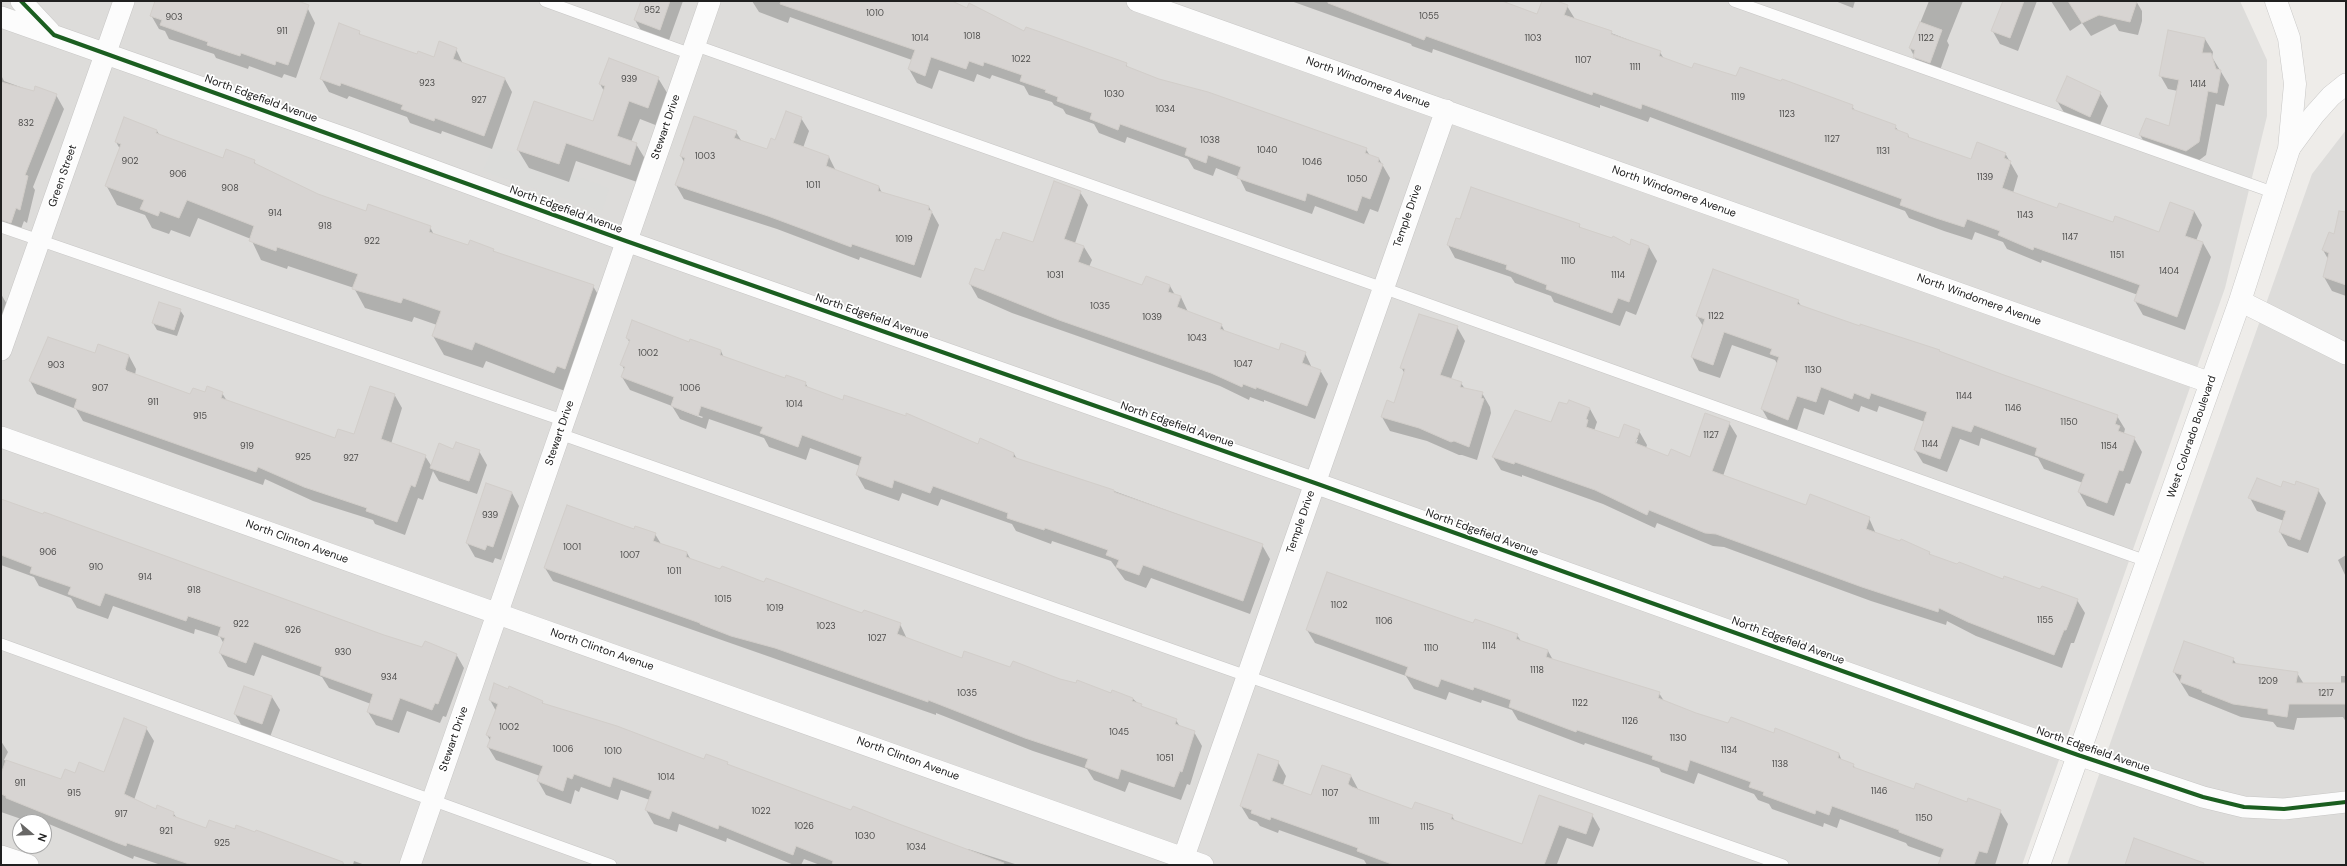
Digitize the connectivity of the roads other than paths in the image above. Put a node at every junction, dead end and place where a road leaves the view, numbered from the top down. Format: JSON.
{"nodes":[{"id":1,"x":21,"y":1,"type":"edge"},
{"id":2,"x":124,"y":1,"type":"edge"},
{"id":3,"x":545,"y":1,"type":"edge"},
{"id":4,"x":710,"y":1,"type":"edge"},
{"id":5,"x":1136,"y":1,"type":"edge"},
{"id":6,"x":1734,"y":1,"type":"edge"},
{"id":7,"x":2276,"y":1,"type":"edge"},
{"id":8,"x":1,"y":17,"type":"edge"},
{"id":9,"x":54,"y":35,"type":"junction"},
{"id":10,"x":692,"y":50,"type":"junction"},
{"id":11,"x":106,"y":53,"type":"junction"},
{"id":12,"x":2346,"y":84,"type":"edge"},
{"id":13,"x":1446,"y":110,"type":"junction"},
{"id":14,"x":2289,"y":150,"type":"junction"},
{"id":15,"x":2275,"y":193,"type":"junction"},
{"id":16,"x":1,"y":227,"type":"edge"},
{"id":17,"x":40,"y":241,"type":"junction"},
{"id":18,"x":626,"y":241,"type":"junction"},
{"id":19,"x":1383,"y":288,"type":"junction"},
{"id":20,"x":2240,"y":301,"type":"junction"},
{"id":21,"x":1,"y":350,"type":"edge"},
{"id":22,"x":2346,"y":354,"type":"edge"},
{"id":23,"x":2211,"y":383,"type":"junction"},
{"id":24,"x":563,"y":428,"type":"junction"},
{"id":25,"x":1,"y":437,"type":"edge"},
{"id":26,"x":1315,"y":483,"type":"junction"},
{"id":27,"x":2149,"y":562,"type":"junction"},
{"id":28,"x":496,"y":614,"type":"junction"},
{"id":29,"x":1,"y":644,"type":"edge"},
{"id":30,"x":1247,"y":677,"type":"junction"},
{"id":31,"x":2078,"y":755,"type":"junction"},
{"id":32,"x":433,"y":801,"type":"junction"},
{"id":33,"x":2346,"y":802,"type":"edge"},
{"id":34,"x":1,"y":856,"type":"edge"},
{"id":35,"x":1182,"y":862,"type":"edge"},
{"id":36,"x":28,"y":865,"type":"edge"},
{"id":37,"x":410,"y":865,"type":"edge"},
{"id":38,"x":611,"y":865,"type":"edge"},
{"id":39,"x":1203,"y":865,"type":"edge"},
{"id":40,"x":1783,"y":865,"type":"edge"},
{"id":41,"x":2040,"y":865,"type":"edge"}],
"edges":[{"from":1,"to":9,"type":"street","name":"North Edgefield Avenue"},
{"from":2,"to":11,"type":"street","name":"Green Street"},
{"from":3,"to":10,"type":"lane"},
{"from":4,"to":10,"type":"street","name":"Stewart Drive"},
{"from":5,"to":13,"type":"street","name":"North Windomere Avenue"},
{"from":6,"to":15,"type":"lane"},
{"from":7,"to":14,"type":"street","name":"West Colorado Boulevard"},
{"from":8,"to":9,"type":"street","name":"North Edgefield Avenue"},
{"from":9,"to":11,"type":"street","name":"North Edgefield Avenue"},
{"from":10,"to":18,"type":"street","name":"Stewart Drive"},
{"from":10,"to":19,"type":"lane"},
{"from":11,"to":17,"type":"street","name":"Green Street"},
{"from":11,"to":18,"type":"street","name":"North Edgefield Avenue"},
{"from":12,"to":14,"type":"street"},
{"from":13,"to":19,"type":"street","name":"Temple Drive"},
{"from":13,"to":23,"type":"street","name":"North Windomere Avenue"},
{"from":14,"to":15,"type":"street","name":"West Colorado Boulevard"},
{"from":15,"to":20,"type":"street","name":"West Colorado Boulevard"},
{"from":16,"to":17,"type":"lane"},
{"from":17,"to":21,"type":"street","name":"Green Street"},
{"from":17,"to":24,"type":"lane"},
{"from":18,"to":24,"type":"street","name":"Stewart Drive"},
{"from":18,"to":26,"type":"street","name":"North Edgefield Avenue"},
{"from":19,"to":26,"type":"street","name":"Temple Drive"},
{"from":19,"to":27,"type":"lane"},
{"from":20,"to":22,"type":"street"},
{"from":20,"to":23,"type":"street","name":"West Colorado Boulevard"},
{"from":23,"to":27,"type":"street","name":"West Colorado Boulevard"},
{"from":24,"to":28,"type":"street","name":"Stewart Drive"},
{"from":24,"to":30,"type":"lane"},
{"from":25,"to":28,"type":"street","name":"North Clinton Avenue"},
{"from":26,"to":30,"type":"street","name":"Temple Drive"},
{"from":26,"to":31,"type":"street","name":"North Edgefield Avenue"},
{"from":27,"to":31,"type":"street","name":"West Colorado Boulevard"},
{"from":28,"to":32,"type":"street","name":"Stewart Drive"},
{"from":28,"to":35,"type":"street","name":"North Clinton Avenue"},
{"from":29,"to":32,"type":"lane"},
{"from":30,"to":35,"type":"street","name":"Temple Drive"},
{"from":30,"to":40,"type":"lane"},
{"from":31,"to":33,"type":"street","name":"North Edgefield Avenue"},
{"from":31,"to":41,"type":"street","name":"West Colorado Boulevard"},
{"from":32,"to":37,"type":"street","name":"Stewart Drive"},
{"from":32,"to":38,"type":"lane"},
{"from":34,"to":36,"type":"street"},
{"from":35,"to":39,"type":"street","name":"North Clinton Avenue"}]}
